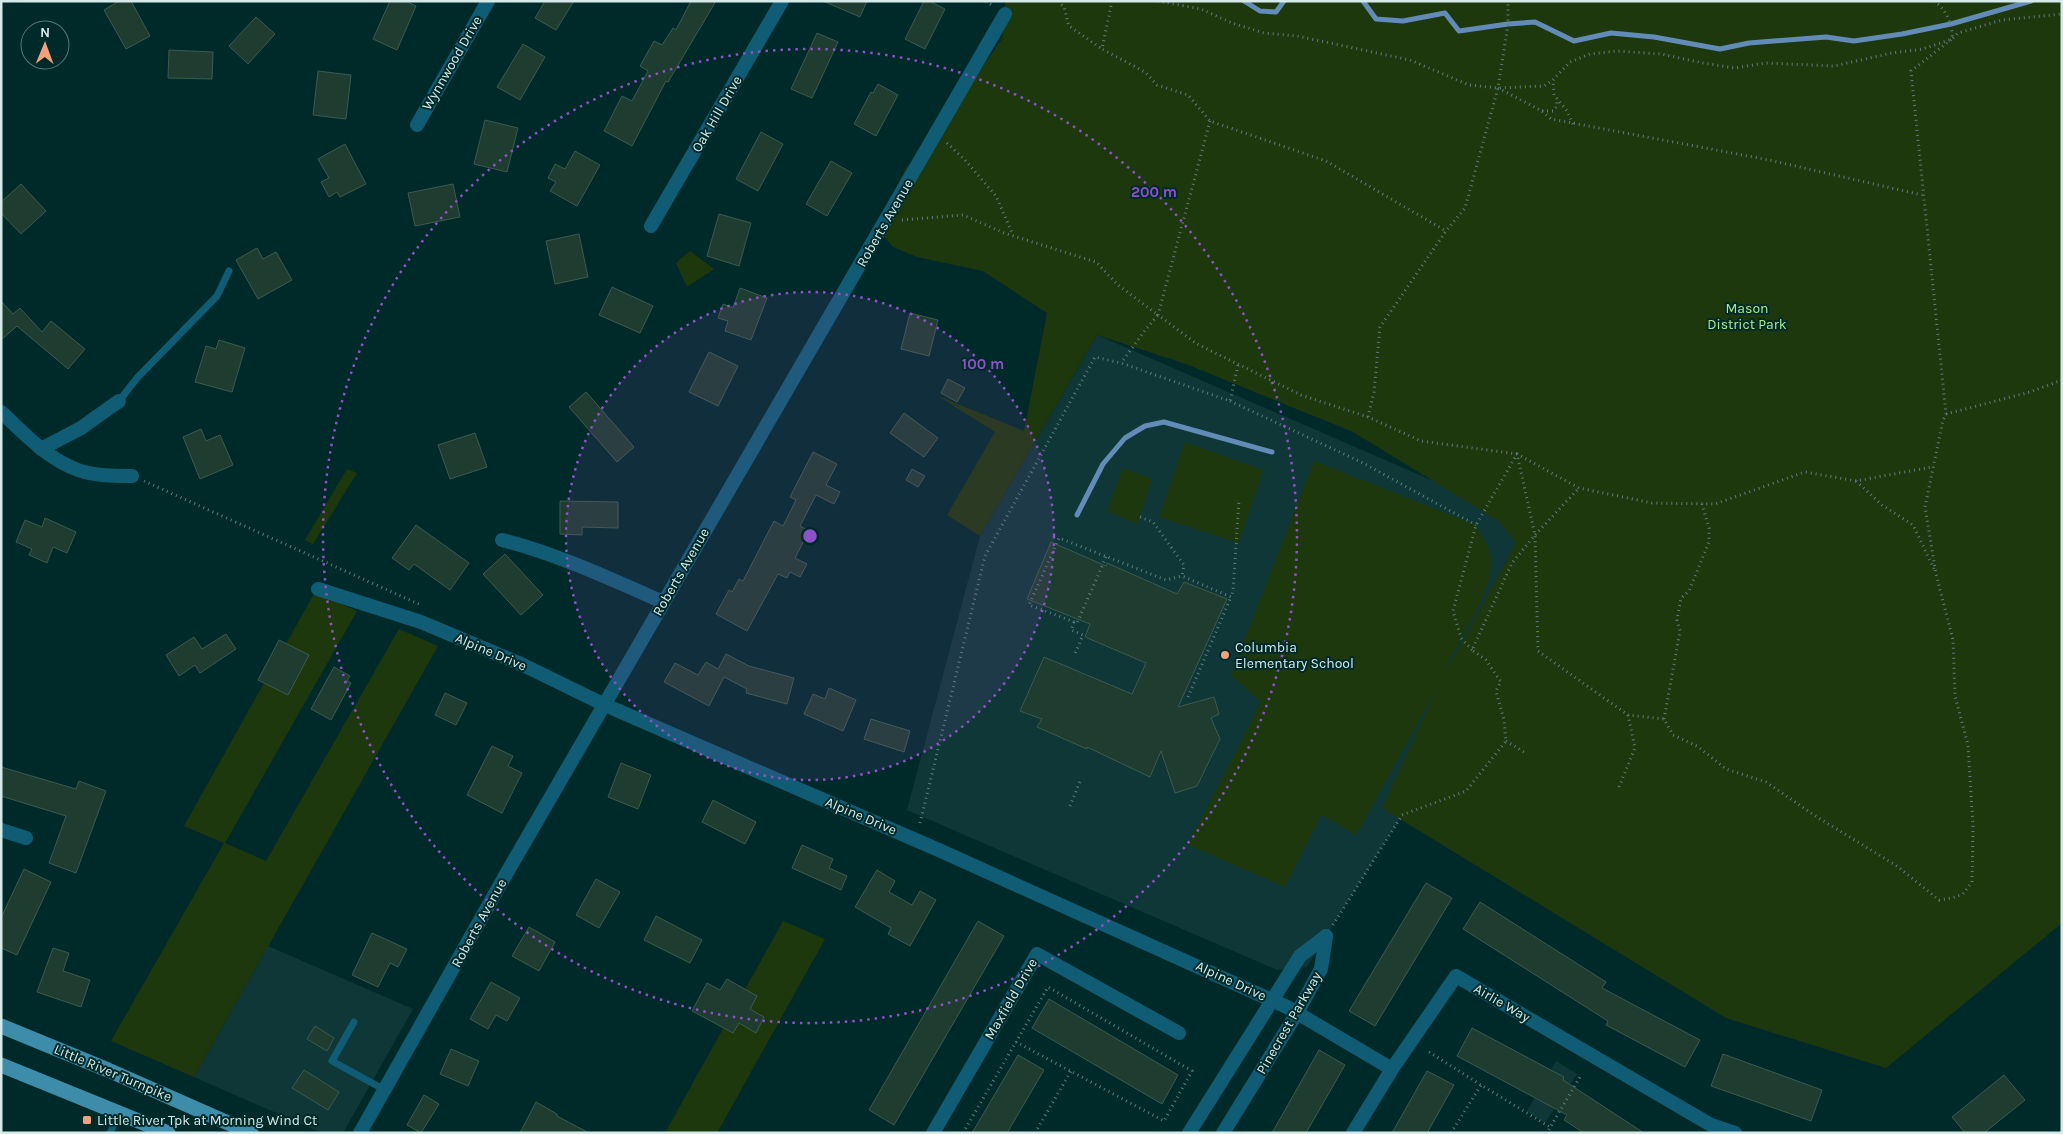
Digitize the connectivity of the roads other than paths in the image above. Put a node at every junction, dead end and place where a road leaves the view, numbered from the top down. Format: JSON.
{"nodes":[{"id":1,"x":488,"y":1,"type":"edge"},
{"id":2,"x":782,"y":1,"type":"edge"},
{"id":3,"x":1000,"y":11,"type":"road end"},
{"id":4,"x":417,"y":125,"type":"dead end"},
{"id":5,"x":651,"y":226,"type":"dead end"},
{"id":6,"x":229,"y":271,"type":"dead end"},
{"id":7,"x":120,"y":401,"type":"joint"},
{"id":8,"x":1,"y":412,"type":"edge"},
{"id":9,"x":41,"y":449,"type":"junction"},
{"id":10,"x":132,"y":476,"type":"road end"},
{"id":11,"x":502,"y":540,"type":"dead end"},
{"id":12,"x":318,"y":589,"type":"dead end"},
{"id":13,"x":663,"y":602,"type":"junction"},
{"id":14,"x":605,"y":705,"type":"junction"},
{"id":15,"x":1,"y":830,"type":"edge"},
{"id":16,"x":26,"y":838,"type":"dead end"},
{"id":17,"x":1271,"y":1000,"type":"junction"},
{"id":18,"x":1297,"y":1013,"type":"junction"},
{"id":19,"x":354,"y":1022,"type":"dead end"},
{"id":20,"x":1,"y":1026,"type":"edge"},
{"id":21,"x":1179,"y":1033,"type":"dead end"},
{"id":22,"x":1,"y":1065,"type":"edge"},
{"id":23,"x":1392,"y":1069,"type":"junction"},
{"id":24,"x":383,"y":1090,"type":"junction"},
{"id":25,"x":120,"y":1112,"type":"junction"},
{"id":26,"x":1707,"y":1129,"type":"edge"},
{"id":27,"x":110,"y":1133,"type":"edge"},
{"id":28,"x":168,"y":1133,"type":"edge"},
{"id":29,"x":251,"y":1133,"type":"edge"},
{"id":30,"x":360,"y":1133,"type":"edge"},
{"id":31,"x":933,"y":1133,"type":"edge"},
{"id":32,"x":1189,"y":1133,"type":"edge"},
{"id":33,"x":1223,"y":1133,"type":"edge"},
{"id":34,"x":1353,"y":1133,"type":"edge"},
{"id":35,"x":1735,"y":1133,"type":"edge"}],
"edges":[{"from":1,"to":4,"type":"street","name":"Wynnwood Drive"},
{"from":2,"to":5,"type":"street","name":"Oak Hill Drive"},
{"from":3,"to":13,"type":"street","name":"Roberts Avenue"},
{"from":6,"to":7,"type":"lane"},
{"from":7,"to":9,"type":"street"},
{"from":8,"to":9,"type":"street"},
{"from":9,"to":10,"type":"street"},
{"from":11,"to":13,"type":"street"},
{"from":12,"to":14,"type":"street","name":"Alpine Drive"},
{"from":13,"to":14,"type":"street","name":"Roberts Avenue"},
{"from":14,"to":17,"type":"street","name":"Alpine Drive"},
{"from":14,"to":24,"type":"street","name":"Roberts Avenue"},
{"from":15,"to":16,"type":"street"},
{"from":17,"to":18,"type":"street","name":"Alpine Drive"},
{"from":17,"to":18,"type":"street","name":"Pinecrest Parkway"},
{"from":17,"to":32,"type":"street","name":"Pinecrest Parkway"},
{"from":18,"to":23,"type":"street","name":"Alpine Drive"},
{"from":18,"to":33,"type":"street","name":"Pinecrest Parkway"},
{"from":19,"to":24,"type":"lane"},
{"from":20,"to":29,"type":"main road","name":"Little River Turnpike"},
{"from":21,"to":31,"type":"street","name":"Maxfield Drive"},
{"from":22,"to":25,"type":"main road"},
{"from":23,"to":26,"type":"street","name":"Airlie Way"},
{"from":23,"to":34,"type":"street","name":"Airlie Way"},
{"from":24,"to":30,"type":"street","name":"Roberts Avenue"},
{"from":25,"to":27,"type":"lane"},
{"from":25,"to":28,"type":"main road"},
{"from":26,"to":35,"type":"street"}]}
